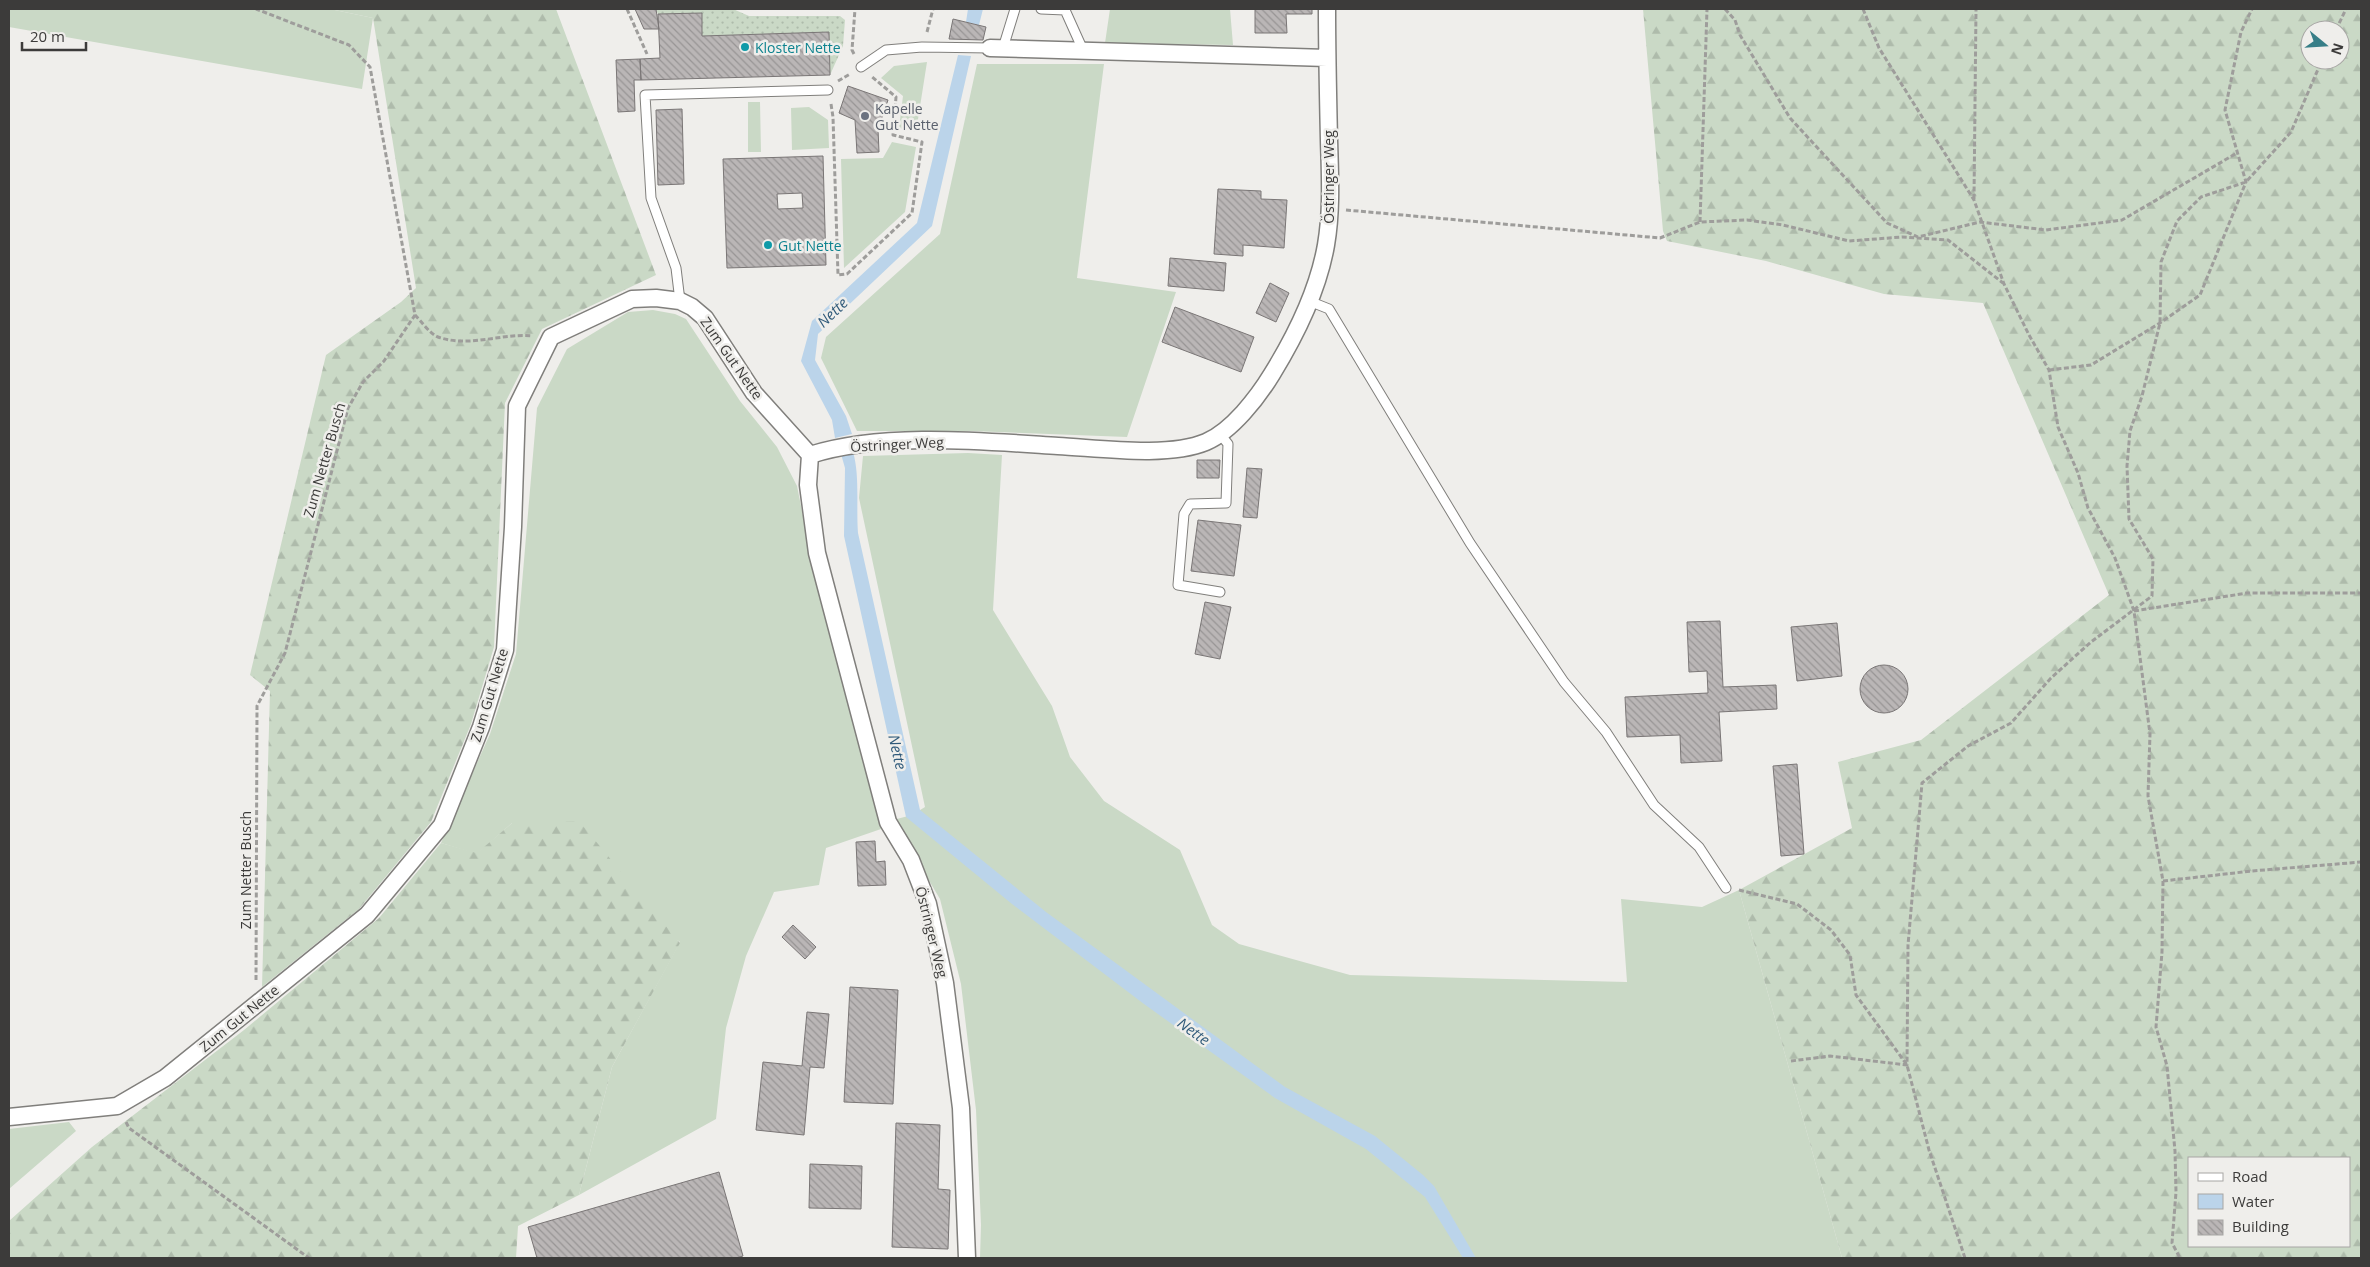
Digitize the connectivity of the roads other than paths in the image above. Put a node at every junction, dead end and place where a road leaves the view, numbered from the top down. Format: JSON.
{"nodes":[{"id":1,"x":1015,"y":9,"type":"edge"},
{"id":2,"x":1041,"y":9,"type":"edge"},
{"id":3,"x":1327,"y":9,"type":"edge"},
{"id":4,"x":997,"y":48,"type":"junction"},
{"id":5,"x":1083,"y":50,"type":"junction"},
{"id":6,"x":1327,"y":58,"type":"junction"},
{"id":7,"x":861,"y":67,"type":"road end"},
{"id":8,"x":828,"y":90,"type":"road end"},
{"id":9,"x":680,"y":301,"type":"junction"},
{"id":10,"x":1309,"y":301,"type":"junction"},
{"id":11,"x":1220,"y":434,"type":"junction"},
{"id":12,"x":810,"y":455,"type":"junction"},
{"id":13,"x":1220,"y":592,"type":"dead end"},
{"id":14,"x":1726,"y":888,"type":"road end"},
{"id":15,"x":9,"y":1117,"type":"edge"},
{"id":16,"x":967,"y":1258,"type":"edge"}],
"edges":[{"from":1,"to":4,"type":"lane"},
{"from":2,"to":5,"type":"lane"},
{"from":3,"to":6,"type":"street","name":"Östringer Weg"},
{"from":4,"to":5,"type":"street"},
{"from":4,"to":7,"type":"lane"},
{"from":5,"to":6,"type":"street"},
{"from":6,"to":10,"type":"street","name":"Östringer Weg"},
{"from":8,"to":9,"type":"lane"},
{"from":9,"to":12,"type":"street","name":"Zum Gut Nette"},
{"from":9,"to":15,"type":"street","name":"Zum Gut Nette"},
{"from":10,"to":11,"type":"street","name":"Östringer Weg"},
{"from":10,"to":14,"type":"lane"},
{"from":11,"to":12,"type":"street","name":"Östringer Weg"},
{"from":11,"to":13,"type":"lane"},
{"from":12,"to":16,"type":"street","name":"Östringer Weg"}]}
